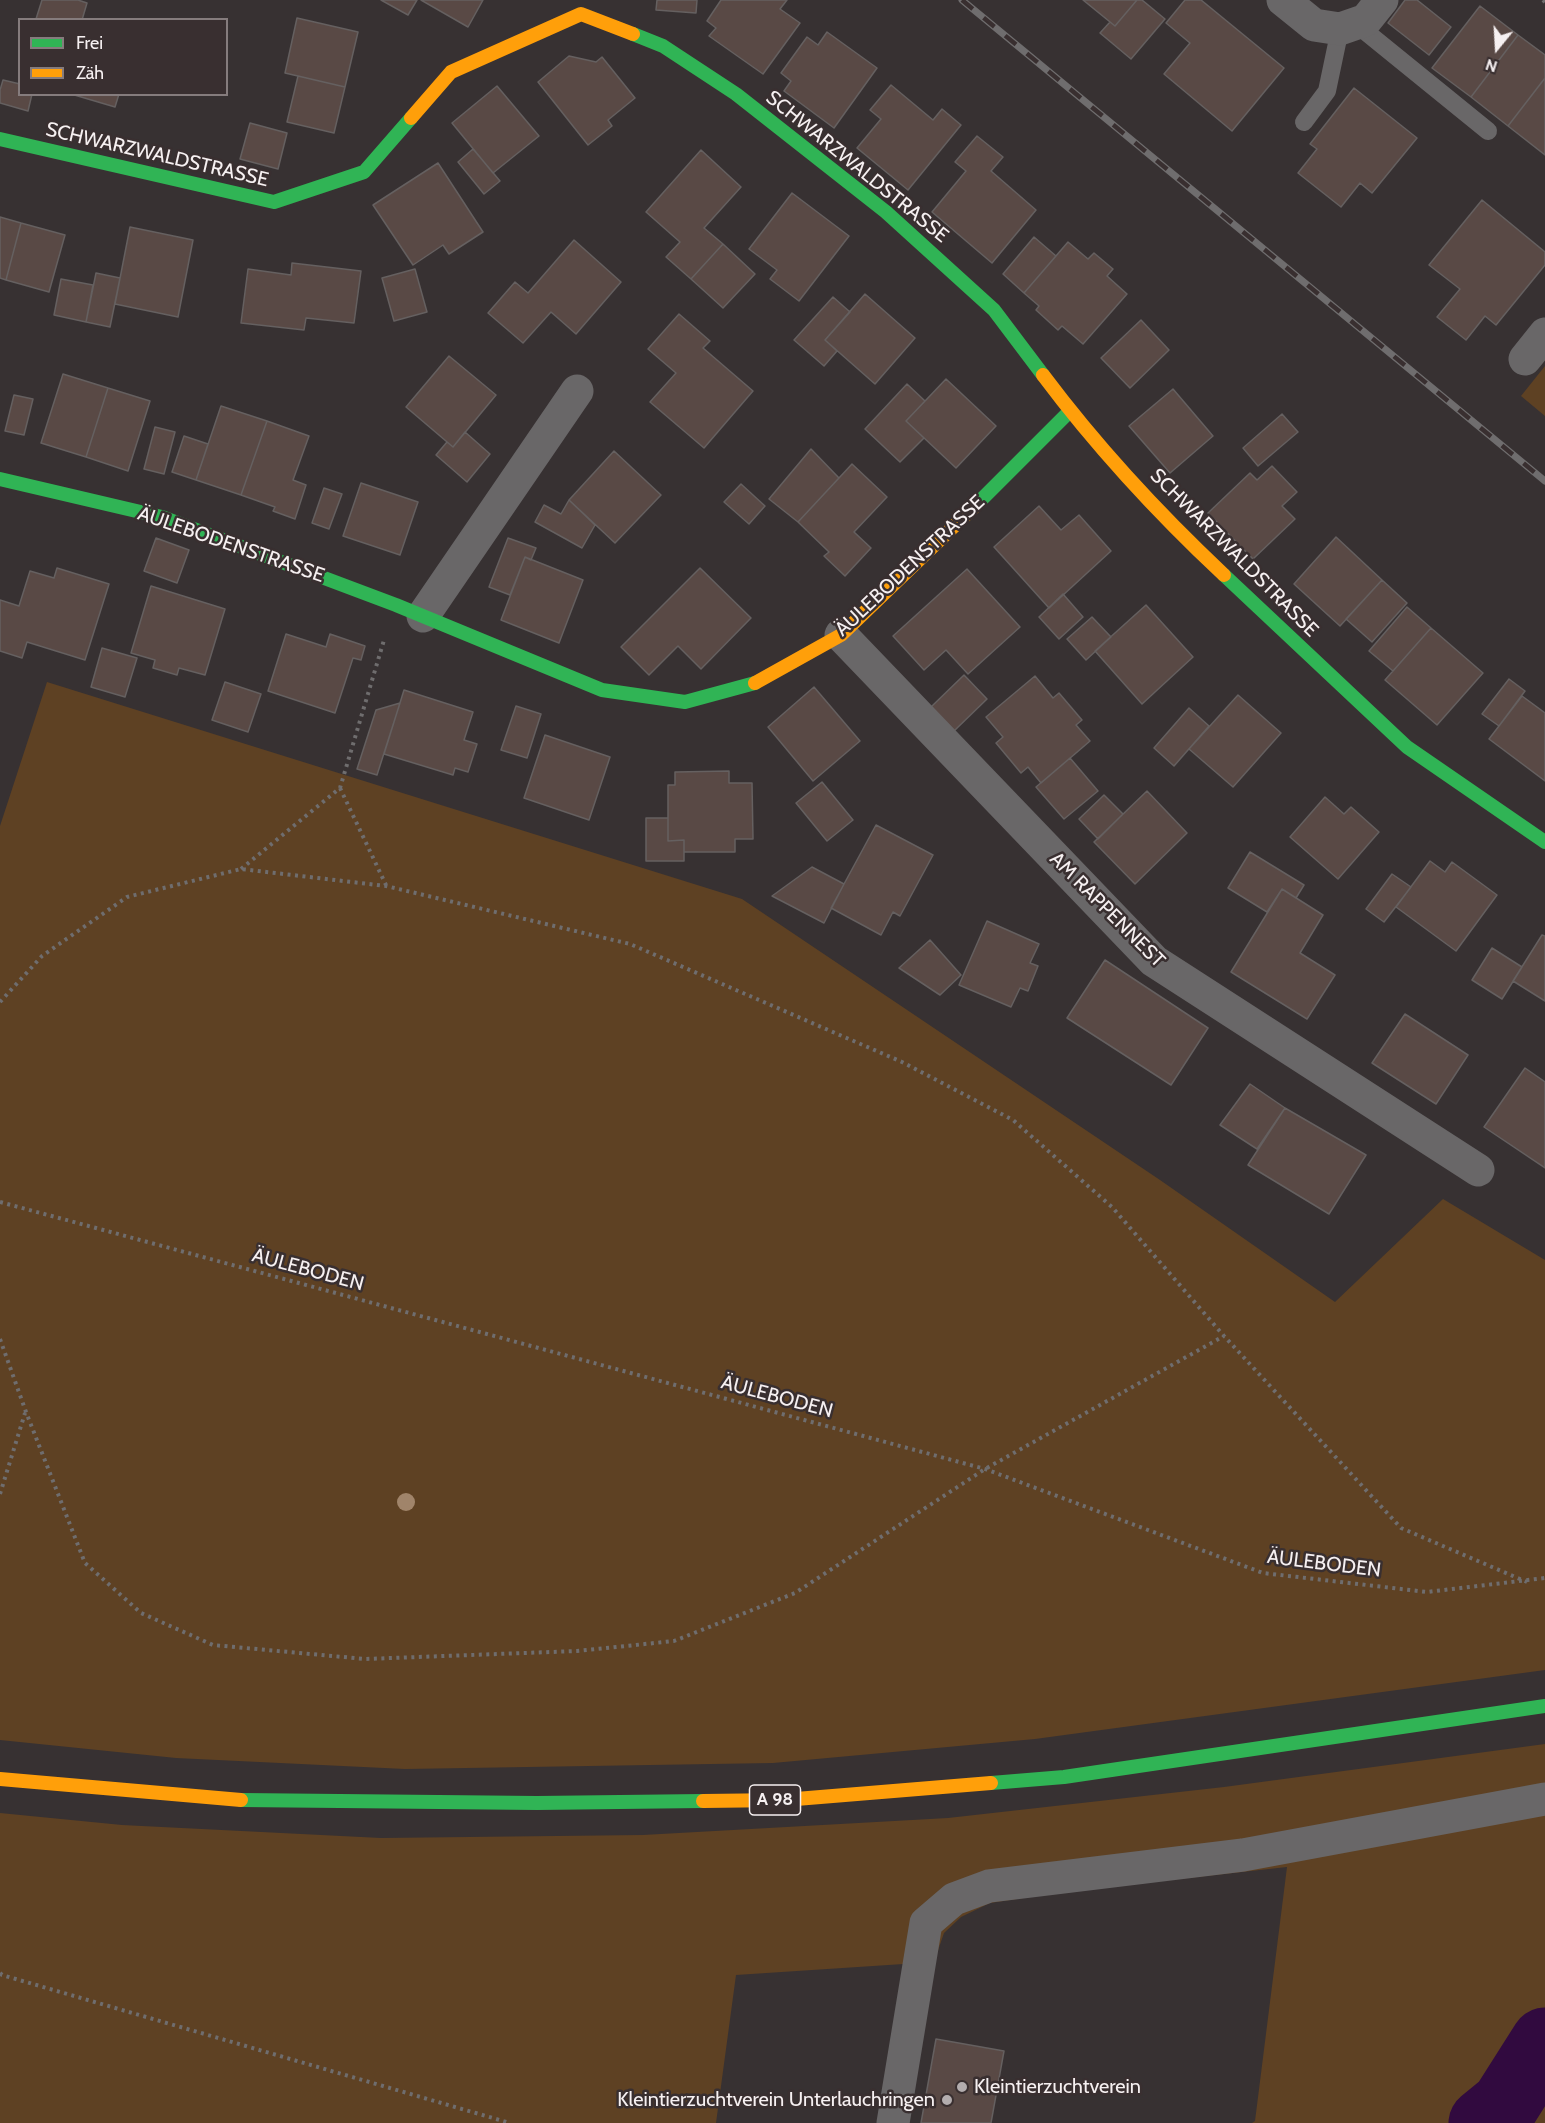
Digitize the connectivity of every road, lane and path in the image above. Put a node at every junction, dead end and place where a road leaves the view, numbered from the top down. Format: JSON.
{"nodes":[{"id":1,"x":1283,"y":0,"type":"edge"},
{"id":2,"x":1382,"y":0,"type":"edge"},
{"id":3,"x":581,"y":7,"type":"edge"},
{"id":4,"x":1347,"y":26,"type":"junction"},
{"id":5,"x":1304,"y":122,"type":"dead end"},
{"id":6,"x":1488,"y":131,"type":"dead end"},
{"id":7,"x":0,"y":139,"type":"edge"},
{"id":8,"x":578,"y":391,"type":"dead end"},
{"id":9,"x":1070,"y":411,"type":"junction"},
{"id":10,"x":0,"y":479,"type":"edge"},
{"id":11,"x":409,"y":610,"type":"junction"},
{"id":12,"x":840,"y":635,"type":"junction"},
{"id":13,"x":340,"y":788,"type":"junction"},
{"id":14,"x":1545,"y":842,"type":"edge"},
{"id":15,"x":241,"y":869,"type":"junction"},
{"id":16,"x":386,"y":886,"type":"junction"},
{"id":17,"x":0,"y":1002,"type":"edge"},
{"id":18,"x":1478,"y":1170,"type":"dead end"},
{"id":19,"x":0,"y":1202,"type":"edge"},
{"id":20,"x":1224,"y":1336,"type":"junction"},
{"id":21,"x":0,"y":1339,"type":"edge"},
{"id":22,"x":26,"y":1412,"type":"junction"},
{"id":23,"x":985,"y":1469,"type":"junction"},
{"id":24,"x":0,"y":1494,"type":"edge"},
{"id":25,"x":1545,"y":1578,"type":"edge"},
{"id":26,"x":1527,"y":1582,"type":"junction"},
{"id":27,"x":1545,"y":1706,"type":"edge"},
{"id":28,"x":0,"y":1779,"type":"edge"},
{"id":29,"x":1545,"y":1799,"type":"edge"},
{"id":30,"x":1,"y":1974,"type":"edge"},
{"id":31,"x":510,"y":2123,"type":"edge"},
{"id":32,"x":893,"y":2123,"type":"edge"}],
"edges":[{"from":1,"to":4,"type":"street"},
{"from":2,"to":4,"type":"street"},
{"from":3,"to":7,"type":"main road","name":"SCHWARZWALDSTRASSE"},
{"from":3,"to":9,"type":"main road","name":"SCHWARZWALDSTRASSE"},
{"from":4,"to":5,"type":"lane"},
{"from":4,"to":6,"type":"lane"},
{"from":8,"to":11,"type":"street"},
{"from":9,"to":12,"type":"main road","name":"ÄULEBODENSTRASSE"},
{"from":9,"to":14,"type":"main road","name":"SCHWARZWALDSTRASSE"},
{"from":10,"to":11,"type":"main road","name":"ÄULEBODENSTRASSE"},
{"from":11,"to":12,"type":"main road","name":"ÄULEBODENSTRASSE"},
{"from":11,"to":13,"type":"path"},
{"from":12,"to":18,"type":"street","name":"AM RAPPENNEST"},
{"from":13,"to":15,"type":"path"},
{"from":13,"to":16,"type":"path"},
{"from":15,"to":16,"type":"path"},
{"from":15,"to":17,"type":"path"},
{"from":16,"to":20,"type":"path"},
{"from":19,"to":23,"type":"path","name":"ÄULEBODEN"},
{"from":20,"to":23,"type":"path"},
{"from":20,"to":26,"type":"path"},
{"from":21,"to":22,"type":"path"},
{"from":22,"to":23,"type":"path"},
{"from":22,"to":24,"type":"path"},
{"from":23,"to":26,"type":"path","name":"ÄULEBODEN"},
{"from":25,"to":26,"type":"path","name":"ÄULEBODEN"},
{"from":27,"to":28,"type":"main road","number":"A 98"},
{"from":29,"to":32,"type":"street"},
{"from":30,"to":31,"type":"path"}]}
